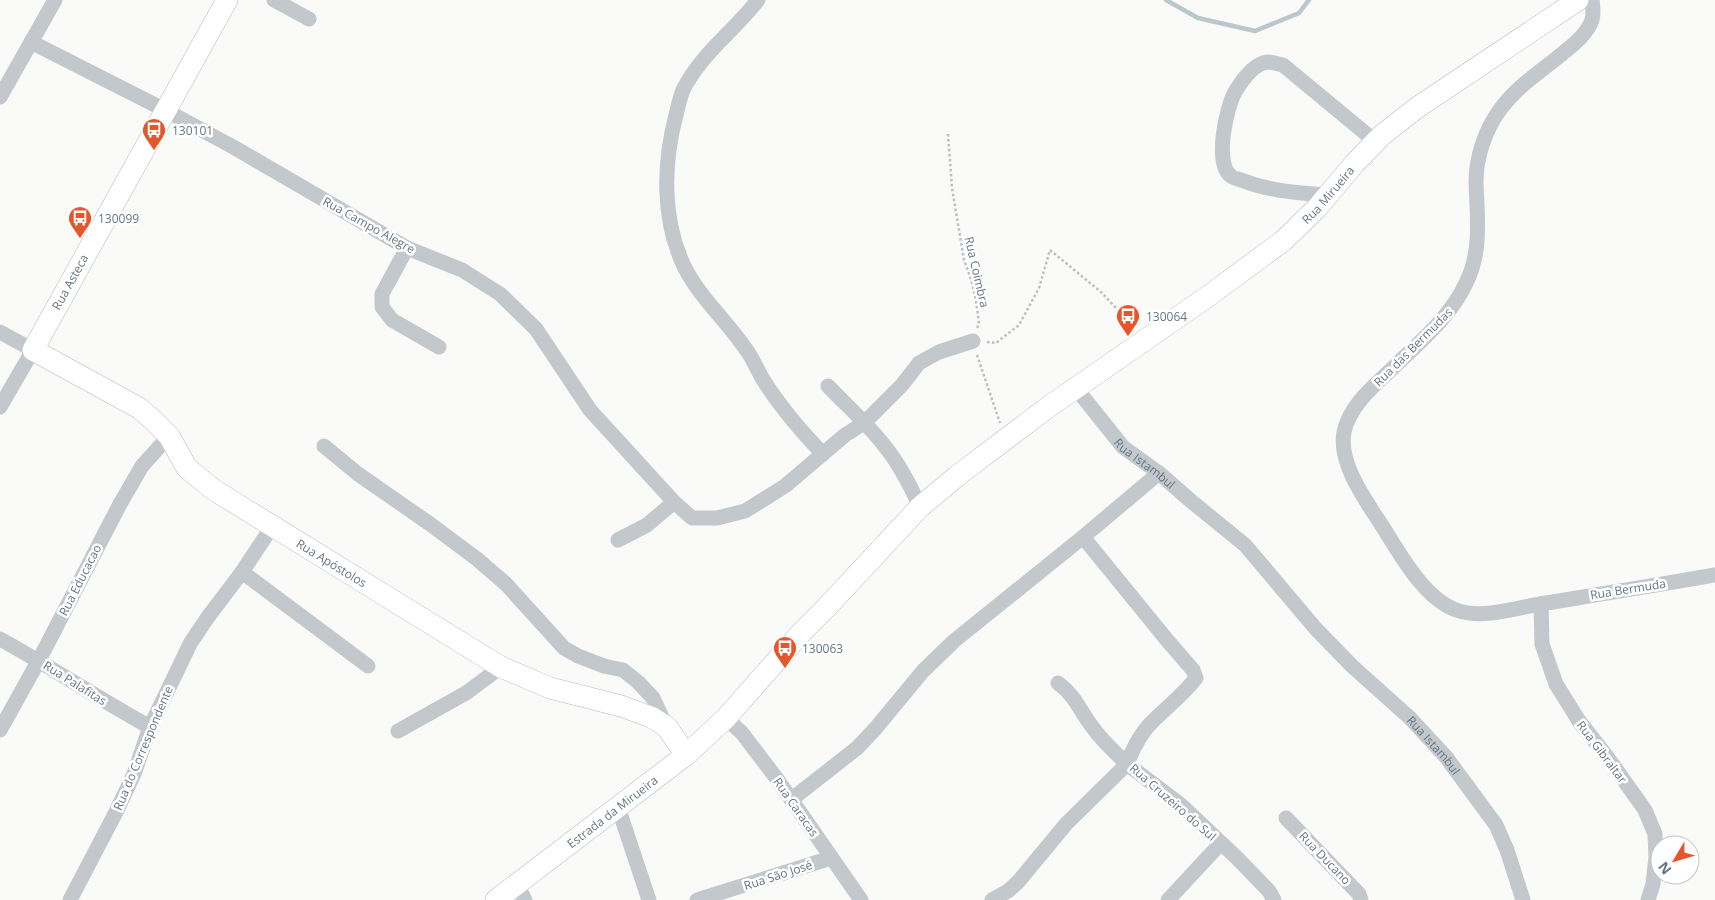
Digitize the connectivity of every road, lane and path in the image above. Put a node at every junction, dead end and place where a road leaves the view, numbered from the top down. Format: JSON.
{"nodes":[{"id":1,"x":55,"y":0,"type":"edge"},
{"id":2,"x":227,"y":0,"type":"edge"},
{"id":3,"x":274,"y":0,"type":"edge"},
{"id":4,"x":758,"y":0,"type":"edge"},
{"id":5,"x":1578,"y":0,"type":"edge"},
{"id":6,"x":1592,"y":0,"type":"edge"},
{"id":7,"x":309,"y":19,"type":"dead end"},
{"id":8,"x":31,"y":42,"type":"junction"},
{"id":9,"x":0,"y":97,"type":"edge"},
{"id":10,"x":165,"y":110,"type":"junction"},
{"id":11,"x":948,"y":134,"type":"dead end"},
{"id":12,"x":1376,"y":142,"type":"junction"},
{"id":13,"x":1327,"y":195,"type":"junction"},
{"id":14,"x":407,"y":248,"type":"junction"},
{"id":15,"x":0,"y":332,"type":"edge"},
{"id":16,"x":1146,"y":339,"type":"junction"},
{"id":17,"x":973,"y":341,"type":"junction"},
{"id":18,"x":439,"y":347,"type":"dead end"},
{"id":19,"x":33,"y":350,"type":"junction"},
{"id":20,"x":828,"y":386,"type":"dead end"},
{"id":21,"x":1075,"y":387,"type":"junction"},
{"id":22,"x":0,"y":407,"type":"edge"},
{"id":23,"x":864,"y":423,"type":"junction"},
{"id":24,"x":169,"y":436,"type":"junction"},
{"id":25,"x":1005,"y":438,"type":"junction"},
{"id":26,"x":324,"y":446,"type":"dead end"},
{"id":27,"x":823,"y":454,"type":"junction"},
{"id":28,"x":1159,"y":473,"type":"junction"},
{"id":29,"x":674,"y":502,"type":"junction"},
{"id":30,"x":920,"y":507,"type":"junction"},
{"id":31,"x":273,"y":525,"type":"junction"},
{"id":32,"x":1083,"y":537,"type":"junction"},
{"id":33,"x":618,"y":540,"type":"dead end"},
{"id":34,"x":242,"y":572,"type":"junction"},
{"id":35,"x":1715,"y":574,"type":"edge"},
{"id":36,"x":1541,"y":604,"type":"junction"},
{"id":37,"x":0,"y":639,"type":"edge"},
{"id":38,"x":39,"y":660,"type":"junction"},
{"id":39,"x":368,"y":666,"type":"dead end"},
{"id":40,"x":501,"y":667,"type":"junction"},
{"id":41,"x":1058,"y":682,"type":"dead end"},
{"id":42,"x":726,"y":718,"type":"junction"},
{"id":43,"x":150,"y":727,"type":"junction"},
{"id":44,"x":667,"y":728,"type":"junction"},
{"id":45,"x":0,"y":730,"type":"edge"},
{"id":46,"x":398,"y":731,"type":"dead end"},
{"id":47,"x":686,"y":756,"type":"junction"},
{"id":48,"x":1127,"y":764,"type":"junction"},
{"id":49,"x":792,"y":799,"type":"junction"},
{"id":50,"x":618,"y":807,"type":"junction"},
{"id":51,"x":1286,"y":818,"type":"dead end"},
{"id":52,"x":1221,"y":843,"type":"junction"},
{"id":53,"x":831,"y":858,"type":"junction"},
{"id":54,"x":521,"y":892,"type":"edge"},
{"id":55,"x":70,"y":900,"type":"edge"},
{"id":56,"x":496,"y":900,"type":"edge"},
{"id":57,"x":648,"y":900,"type":"edge"},
{"id":58,"x":697,"y":900,"type":"edge"},
{"id":59,"x":861,"y":900,"type":"edge"},
{"id":60,"x":992,"y":900,"type":"edge"},
{"id":61,"x":1169,"y":900,"type":"edge"},
{"id":62,"x":1274,"y":900,"type":"edge"},
{"id":63,"x":1361,"y":900,"type":"edge"},
{"id":64,"x":1523,"y":900,"type":"edge"},
{"id":65,"x":1648,"y":900,"type":"edge"}],
"edges":[{"from":1,"to":8,"type":"street"},
{"from":2,"to":10,"type":"main road","name":"Rua Asteca"},
{"from":3,"to":7,"type":"street"},
{"from":4,"to":27,"type":"street"},
{"from":5,"to":12,"type":"main road","name":"Rua Mirueira"},
{"from":6,"to":36,"type":"street","name":"Rua das Bermudas"},
{"from":8,"to":9,"type":"street"},
{"from":8,"to":10,"type":"street","name":"Rua Campo Alegre"},
{"from":10,"to":14,"type":"street","name":"Rua Campo Alegre"},
{"from":10,"to":19,"type":"main road","name":"Rua Asteca"},
{"from":11,"to":17,"type":"path","name":"Rua Coimbra"},
{"from":12,"to":13,"type":"main road","name":"Rua Mirueira"},
{"from":12,"to":13,"type":"street"},
{"from":13,"to":16,"type":"main road","name":"Rua Mirueira"},
{"from":14,"to":18,"type":"street"},
{"from":14,"to":29,"type":"street","name":"Rua Campo Alegre"},
{"from":15,"to":19,"type":"street","name":"Rua Apóstolos"},
{"from":16,"to":17,"type":"path"},
{"from":16,"to":21,"type":"main road","name":"Rua Mirueira"},
{"from":17,"to":23,"type":"street"},
{"from":17,"to":25,"type":"path"},
{"from":19,"to":22,"type":"street","name":"Rua Asteca"},
{"from":19,"to":24,"type":"main road","name":"Rua Apóstolos"},
{"from":20,"to":23,"type":"street"},
{"from":21,"to":25,"type":"main road"},
{"from":21,"to":28,"type":"street","name":"Rua Istambul"},
{"from":23,"to":27,"type":"street"},
{"from":23,"to":30,"type":"street"},
{"from":24,"to":31,"type":"main road","name":"Rua Apóstolos"},
{"from":24,"to":38,"type":"street","name":"Rua Educacao"},
{"from":25,"to":30,"type":"main road"},
{"from":26,"to":44,"type":"street"},
{"from":27,"to":29,"type":"street","name":"Rua Campo Alegre"},
{"from":28,"to":32,"type":"street"},
{"from":28,"to":64,"type":"street","name":"Rua Istambul"},
{"from":29,"to":33,"type":"street"},
{"from":30,"to":42,"type":"main road"},
{"from":31,"to":34,"type":"street","name":"Rua do Correspondente"},
{"from":31,"to":40,"type":"main road","name":"Rua Apóstolos"},
{"from":32,"to":48,"type":"street","name":"Rua Cruzeiro do Sul"},
{"from":32,"to":49,"type":"street"},
{"from":34,"to":39,"type":"street"},
{"from":34,"to":43,"type":"street","name":"Rua do Correspondente"},
{"from":35,"to":36,"type":"street","name":"Rua Bermuda"},
{"from":36,"to":65,"type":"street","name":"Rua Gibraltar"},
{"from":37,"to":38,"type":"street","name":"Rua Palafitas"},
{"from":38,"to":43,"type":"street","name":"Rua Palafitas"},
{"from":38,"to":45,"type":"street","name":"Rua Educacao"},
{"from":40,"to":44,"type":"main road","name":"Rua Apóstolos"},
{"from":40,"to":46,"type":"street"},
{"from":41,"to":48,"type":"street"},
{"from":42,"to":47,"type":"main road","name":"Estrada da Mirueira"},
{"from":42,"to":49,"type":"street","name":"Rua Caracas"},
{"from":43,"to":55,"type":"street","name":"Rua do Correspondente"},
{"from":44,"to":47,"type":"main road","name":"Rua Apóstolos"},
{"from":47,"to":50,"type":"main road","name":"Estrada da Mirueira"},
{"from":48,"to":52,"type":"street","name":"Rua Cruzeiro do Sul"},
{"from":48,"to":60,"type":"street"},
{"from":49,"to":53,"type":"street","name":"Rua Caracas"},
{"from":50,"to":54,"type":"main road","name":"Estrada da Mirueira"},
{"from":50,"to":57,"type":"street"},
{"from":51,"to":63,"type":"street","name":"Rua Ducano"},
{"from":52,"to":61,"type":"street"},
{"from":52,"to":62,"type":"street","name":"Rua Cruzeiro do Sul"},
{"from":53,"to":58,"type":"street","name":"Rua São José"},
{"from":53,"to":59,"type":"street","name":"Rua Caracas"},
{"from":54,"to":56,"type":"main road","name":"Estrada da Mirueira"}]}
